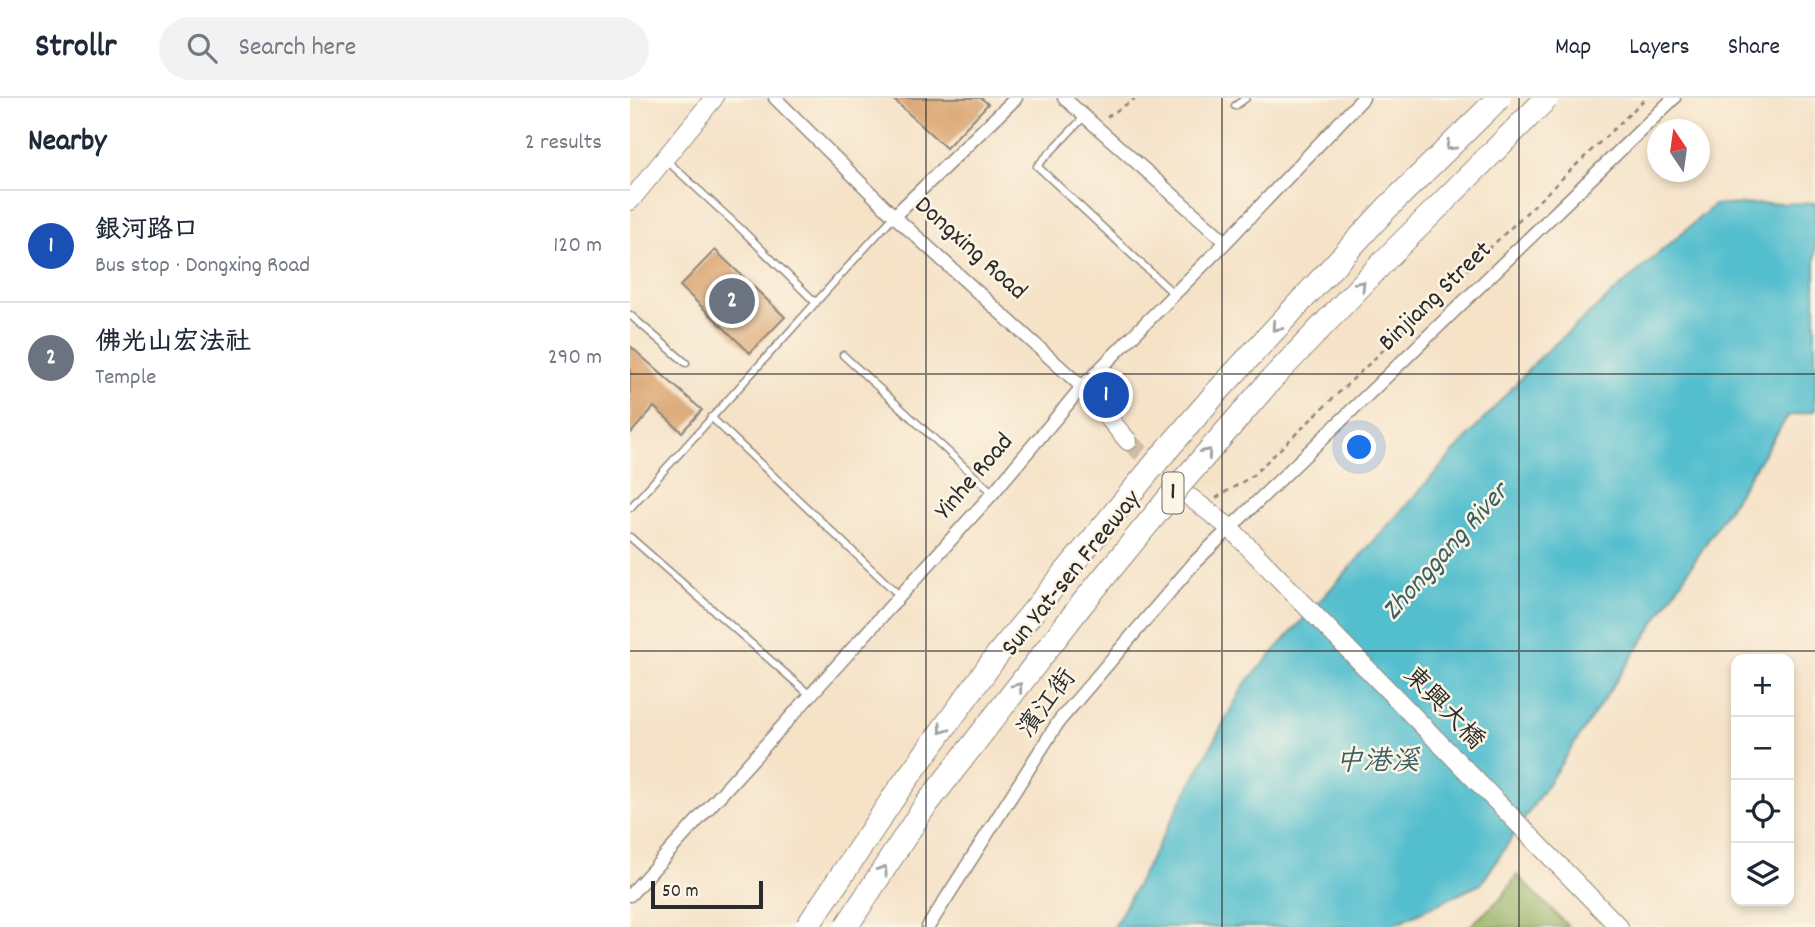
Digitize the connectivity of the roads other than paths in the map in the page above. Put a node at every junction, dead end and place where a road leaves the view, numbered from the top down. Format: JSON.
{"nodes":[{"id":1,"x":714,"y":98,"type":"edge"},
{"id":2,"x":775,"y":98,"type":"edge"},
{"id":3,"x":1016,"y":98,"type":"edge"},
{"id":4,"x":1064,"y":98,"type":"edge"},
{"id":5,"x":1246,"y":98,"type":"edge"},
{"id":6,"x":1363,"y":98,"type":"edge"},
{"id":7,"x":1499,"y":98,"type":"edge"},
{"id":8,"x":1547,"y":98,"type":"edge"},
{"id":9,"x":1674,"y":98,"type":"edge"},
{"id":10,"x":1235,"y":106,"type":"dead end"},
{"id":11,"x":1089,"y":121,"type":"junction"},
{"id":12,"x":664,"y":159,"type":"junction"},
{"id":13,"x":630,"y":201,"type":"edge"},
{"id":14,"x":894,"y":216,"type":"junction"},
{"id":15,"x":1226,"y":242,"type":"junction"},
{"id":16,"x":1174,"y":294,"type":"junction"},
{"id":17,"x":816,"y":303,"type":"junction"},
{"id":18,"x":630,"y":315,"type":"edge"},
{"id":19,"x":843,"y":355,"type":"dead end"},
{"id":20,"x":686,"y":363,"type":"dead end"},
{"id":21,"x":1082,"y":387,"type":"junction"},
{"id":22,"x":711,"y":417,"type":"junction"},
{"id":23,"x":1128,"y":441,"type":"tunnel mouth"},
{"id":24,"x":993,"y":493,"type":"junction"},
{"id":25,"x":1198,"y":504,"type":"tunnel mouth"},
{"id":26,"x":630,"y":508,"type":"edge"},
{"id":27,"x":1230,"y":528,"type":"junction"},
{"id":28,"x":630,"y":537,"type":"edge"},
{"id":29,"x":900,"y":596,"type":"junction"},
{"id":30,"x":810,"y":695,"type":"junction"},
{"id":31,"x":630,"y":895,"type":"edge"},
{"id":32,"x":807,"y":927,"type":"edge"},
{"id":33,"x":846,"y":927,"type":"edge"},
{"id":34,"x":928,"y":927,"type":"edge"},
{"id":35,"x":1619,"y":927,"type":"edge"}],
"edges":[{"from":1,"to":12,"type":"street"},
{"from":2,"to":14,"type":"street","name":"Dongxing Road"},
{"from":3,"to":14,"type":"street"},
{"from":4,"to":11,"type":"street"},
{"from":5,"to":10,"type":"lane"},
{"from":6,"to":15,"type":"street","name":"Yinhe Road"},
{"from":7,"to":32,"type":"highway","name":"Sun Yat-sen Freeway","number":"1","one_way":true,"bridge":true},
{"from":33,"to":8,"type":"highway","name":"Sun Yat-sen Freeway","number":"1","one_way":true,"bridge":true},
{"from":9,"to":27,"type":"street","name":"Binjiang Street"},
{"from":11,"to":15,"type":"street"},
{"from":11,"to":16,"type":"lane"},
{"from":12,"to":13,"type":"street"},
{"from":12,"to":17,"type":"lane"},
{"from":14,"to":17,"type":"lane"},
{"from":14,"to":21,"type":"street","name":"Dongxing Road"},
{"from":15,"to":16,"type":"street","name":"Yinhe Road"},
{"from":16,"to":21,"type":"street","name":"Yinhe Road"},
{"from":17,"to":22,"type":"lane"},
{"from":18,"to":20,"type":"lane"},
{"from":19,"to":24,"type":"lane"},
{"from":21,"to":23,"type":"street","name":"Dongxing Road"},
{"from":21,"to":24,"type":"street","name":"Yinhe Road"},
{"from":22,"to":26,"type":"lane"},
{"from":22,"to":29,"type":"lane"},
{"from":24,"to":29,"type":"street","name":"Yinhe Road"},
{"from":25,"to":27,"type":"street","name":"東興大橋"},
{"from":27,"to":34,"type":"street","name":"濱江街"},
{"from":27,"to":35,"type":"street","name":"東興大橋"},
{"from":28,"to":30,"type":"lane"},
{"from":29,"to":30,"type":"street","name":"Yinhe Road"},
{"from":30,"to":31,"type":"street","name":"Yinhe Road"}]}
